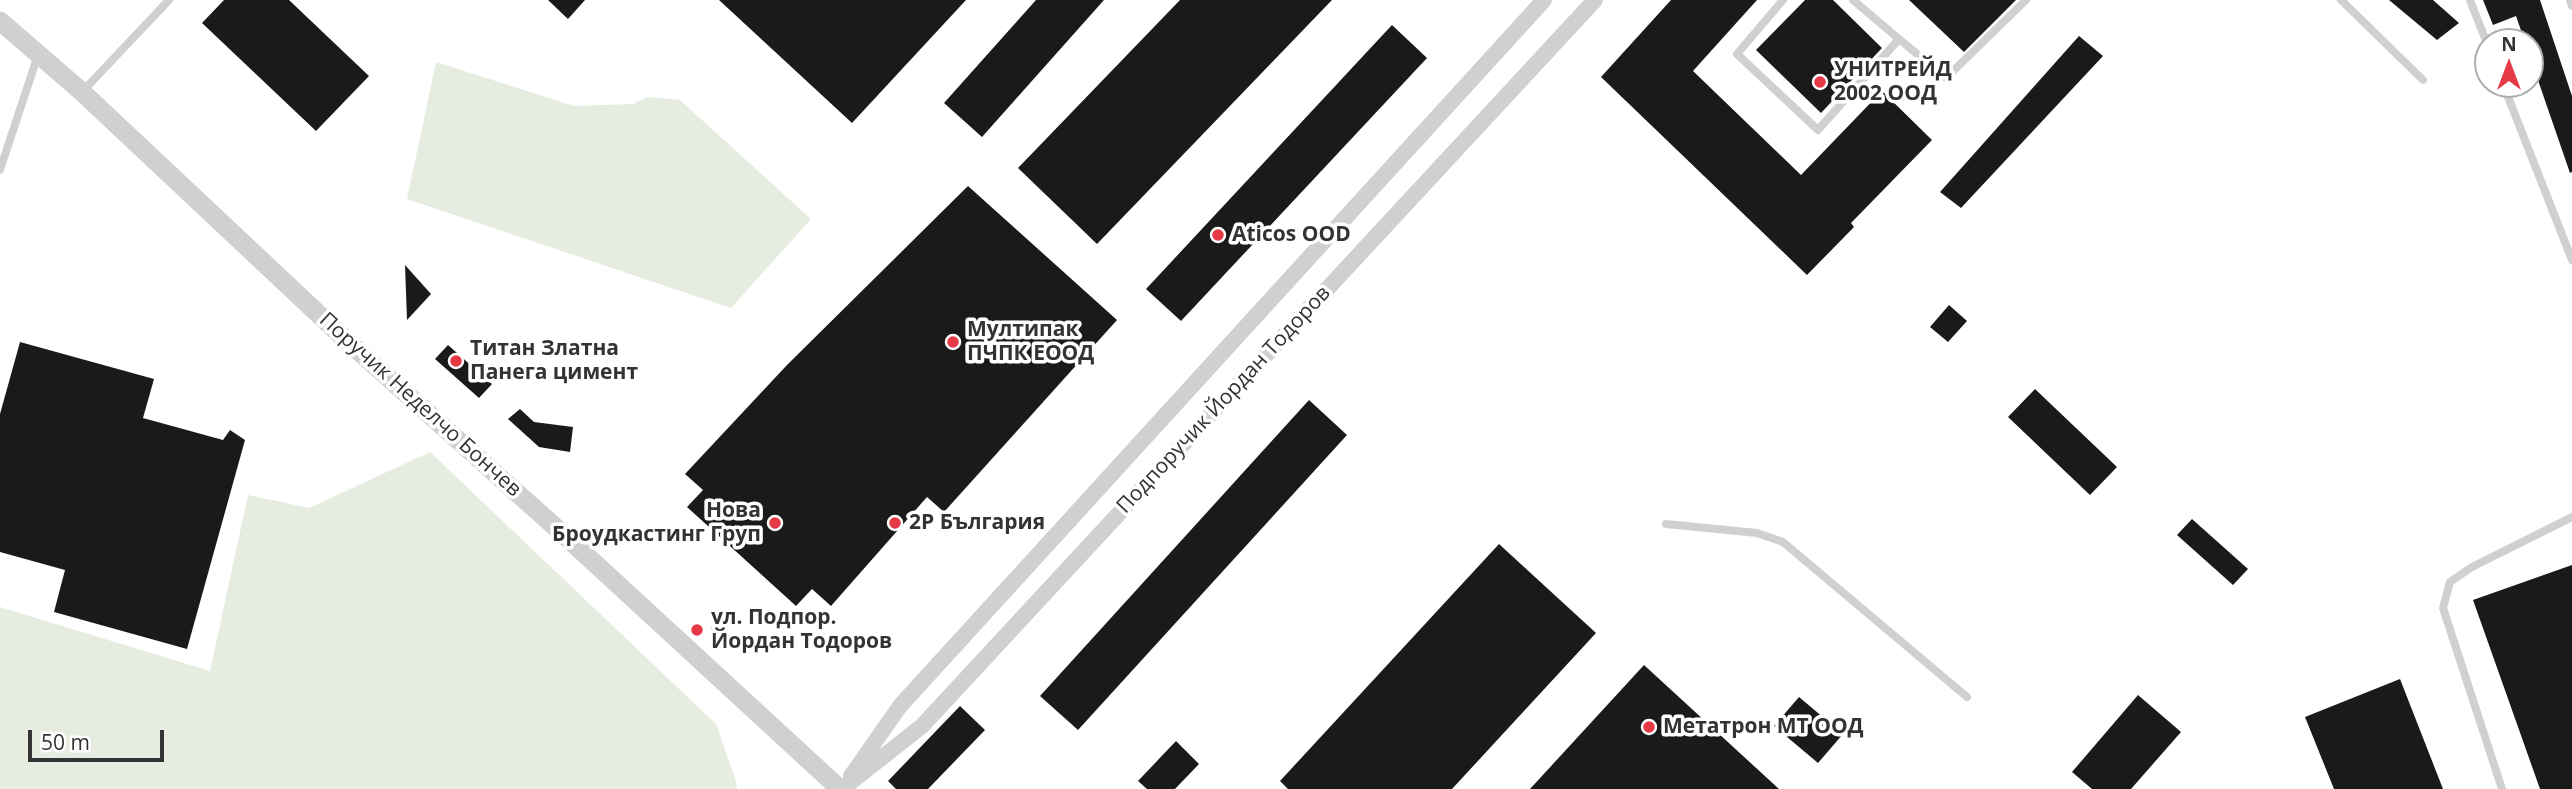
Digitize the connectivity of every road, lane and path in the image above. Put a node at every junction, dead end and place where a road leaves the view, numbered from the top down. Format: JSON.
{"nodes":[{"id":1,"x":169,"y":0,"type":"edge"},
{"id":2,"x":1544,"y":0,"type":"edge"},
{"id":3,"x":1595,"y":0,"type":"edge"},
{"id":4,"x":1783,"y":0,"type":"edge"},
{"id":5,"x":1853,"y":0,"type":"edge"},
{"id":6,"x":2026,"y":0,"type":"edge"},
{"id":7,"x":2341,"y":0,"type":"edge"},
{"id":8,"x":2470,"y":0,"type":"edge"},
{"id":9,"x":2570,"y":0,"type":"edge"},
{"id":10,"x":2572,"y":6,"type":"edge"},
{"id":11,"x":0,"y":22,"type":"edge"},
{"id":12,"x":2481,"y":28,"type":"edge"},
{"id":13,"x":1899,"y":39,"type":"junction"},
{"id":14,"x":38,"y":55,"type":"junction"},
{"id":15,"x":2423,"y":80,"type":"dead end"},
{"id":16,"x":82,"y":92,"type":"junction"},
{"id":17,"x":2508,"y":98,"type":"edge"},
{"id":18,"x":0,"y":170,"type":"edge"},
{"id":19,"x":2572,"y":260,"type":"edge"},
{"id":20,"x":2572,"y":517,"type":"edge"},
{"id":21,"x":1666,"y":524,"type":"dead end"},
{"id":22,"x":1967,"y":697,"type":"dead end"},
{"id":23,"x":841,"y":789,"type":"edge"},
{"id":24,"x":2502,"y":789,"type":"edge"}],
"edges":[{"from":1,"to":16,"type":"lane"},
{"from":2,"to":23,"type":"street","name":"Подпоручик Йордан Тодоров"},
{"from":3,"to":23,"type":"street","name":"Подпоручик Йордан Тодоров"},
{"from":4,"to":13,"type":"lane"},
{"from":5,"to":13,"type":"lane"},
{"from":6,"to":13,"type":"lane"},
{"from":7,"to":15,"type":"lane"},
{"from":8,"to":12,"type":"lane"},
{"from":9,"to":10,"type":"lane"},
{"from":11,"to":14,"type":"street","name":"Поручик Неделчо Бончев"},
{"from":14,"to":16,"type":"street","name":"Поручик Неделчо Бончев"},
{"from":14,"to":18,"type":"lane"},
{"from":16,"to":23,"type":"street","name":"Поручик Неделчо Бончев"},
{"from":17,"to":19,"type":"lane"},
{"from":20,"to":24,"type":"lane"},
{"from":21,"to":22,"type":"lane"}]}
